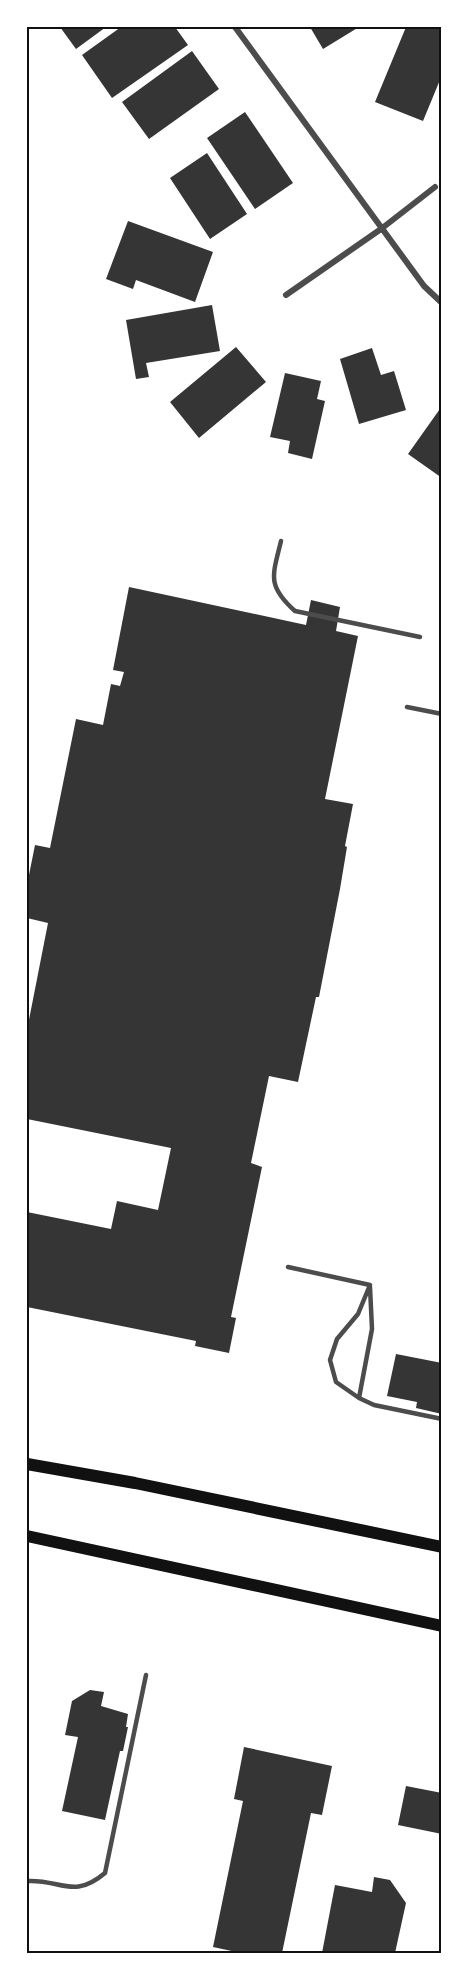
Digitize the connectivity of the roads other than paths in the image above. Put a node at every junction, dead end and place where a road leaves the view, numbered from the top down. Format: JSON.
{"nodes":[{"id":1,"x":235,"y":27,"type":"edge"},
{"id":2,"x":435,"y":187,"type":"dead end"},
{"id":3,"x":381,"y":229,"type":"junction"},
{"id":4,"x":286,"y":295,"type":"dead end"},
{"id":5,"x":442,"y":303,"type":"edge"},
{"id":6,"x":281,"y":541,"type":"dead end"},
{"id":7,"x":420,"y":637,"type":"dead end"},
{"id":8,"x":407,"y":707,"type":"dead end"},
{"id":9,"x":442,"y":714,"type":"edge"},
{"id":10,"x":288,"y":1267,"type":"dead end"},
{"id":11,"x":370,"y":1285,"type":"junction"},
{"id":12,"x":359,"y":1398,"type":"junction"},
{"id":13,"x":442,"y":1419,"type":"edge"},
{"id":14,"x":27,"y":1464,"type":"edge"},
{"id":15,"x":27,"y":1536,"type":"edge"},
{"id":16,"x":442,"y":1547,"type":"edge"},
{"id":17,"x":442,"y":1626,"type":"edge"},
{"id":18,"x":146,"y":1675,"type":"dead end"},
{"id":19,"x":27,"y":1881,"type":"edge"}],
"edges":[{"from":1,"to":3,"type":"street"},
{"from":2,"to":3,"type":"street"},
{"from":3,"to":4,"type":"street"},
{"from":3,"to":5,"type":"street"},
{"from":6,"to":7,"type":"lane"},
{"from":8,"to":9,"type":"lane"},
{"from":10,"to":11,"type":"lane"},
{"from":11,"to":12,"type":"lane"},
{"from":11,"to":12,"type":"lane"},
{"from":12,"to":13,"type":"lane"},
{"from":14,"to":16,"type":"main road"},
{"from":15,"to":17,"type":"main road"},
{"from":18,"to":19,"type":"lane"}]}
